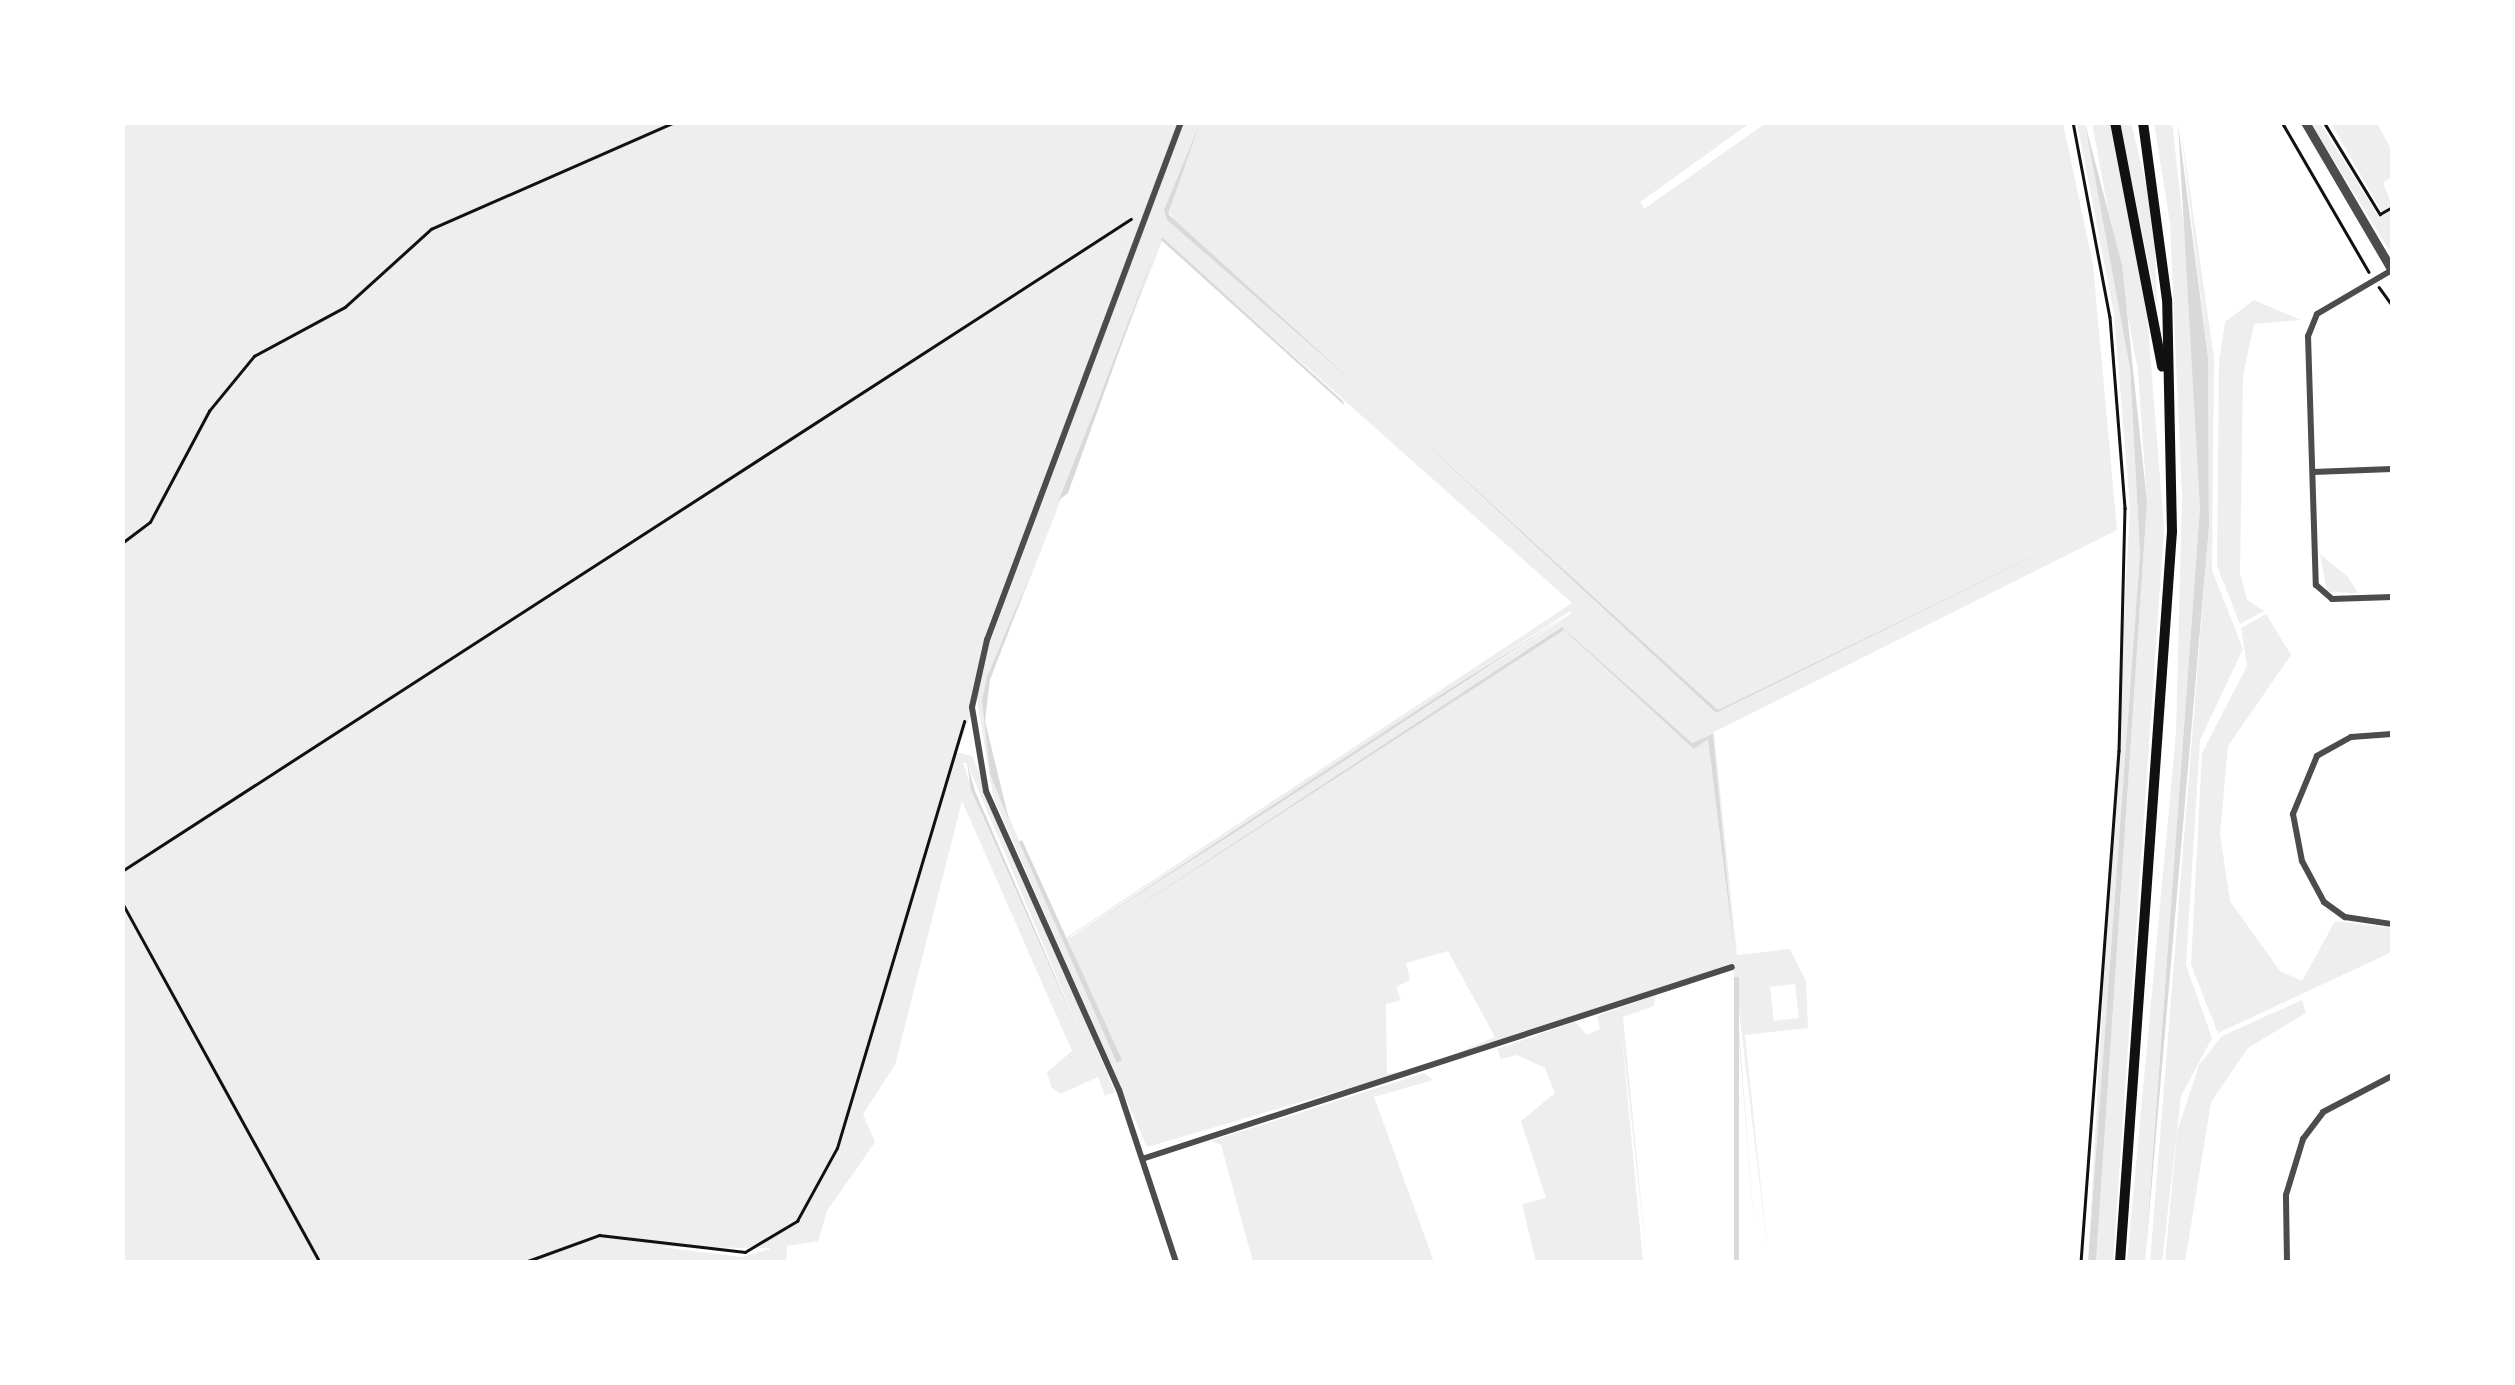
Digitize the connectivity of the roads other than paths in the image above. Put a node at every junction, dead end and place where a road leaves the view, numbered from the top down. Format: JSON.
{"nodes":[{"id":1,"x":1181,"y":122,"type":"edge"},
{"id":2,"x":2115,"y":122,"type":"edge"},
{"id":3,"x":2143,"y":122,"type":"edge"},
{"id":4,"x":2305,"y":122,"type":"edge"},
{"id":5,"x":2392,"y":270,"type":"edge"},
{"id":6,"x":2168,"y":404,"type":"junction"},
{"id":7,"x":2392,"y":469,"type":"edge"},
{"id":8,"x":2313,"y":472,"type":"junction"},
{"id":9,"x":2392,"y":597,"type":"edge"},
{"id":10,"x":2392,"y":734,"type":"edge"},
{"id":11,"x":2392,"y":924,"type":"edge"},
{"id":12,"x":1732,"y":966,"type":"dead end"},
{"id":13,"x":2392,"y":1076,"type":"edge"},
{"id":14,"x":1145,"y":1158,"type":"junction"},
{"id":15,"x":1176,"y":1262,"type":"edge"},
{"id":16,"x":2120,"y":1262,"type":"edge"},
{"id":17,"x":2287,"y":1262,"type":"edge"}],
"edges":[{"from":1,"to":14,"type":"street"},
{"from":2,"to":6,"type":"main road"},
{"from":3,"to":6,"type":"main road"},
{"from":4,"to":5,"type":"street"},
{"from":5,"to":8,"type":"street"},
{"from":6,"to":16,"type":"main road"},
{"from":7,"to":8,"type":"street"},
{"from":8,"to":9,"type":"street"},
{"from":10,"to":11,"type":"street"},
{"from":12,"to":14,"type":"street"},
{"from":13,"to":17,"type":"street"},
{"from":14,"to":15,"type":"street"}]}
